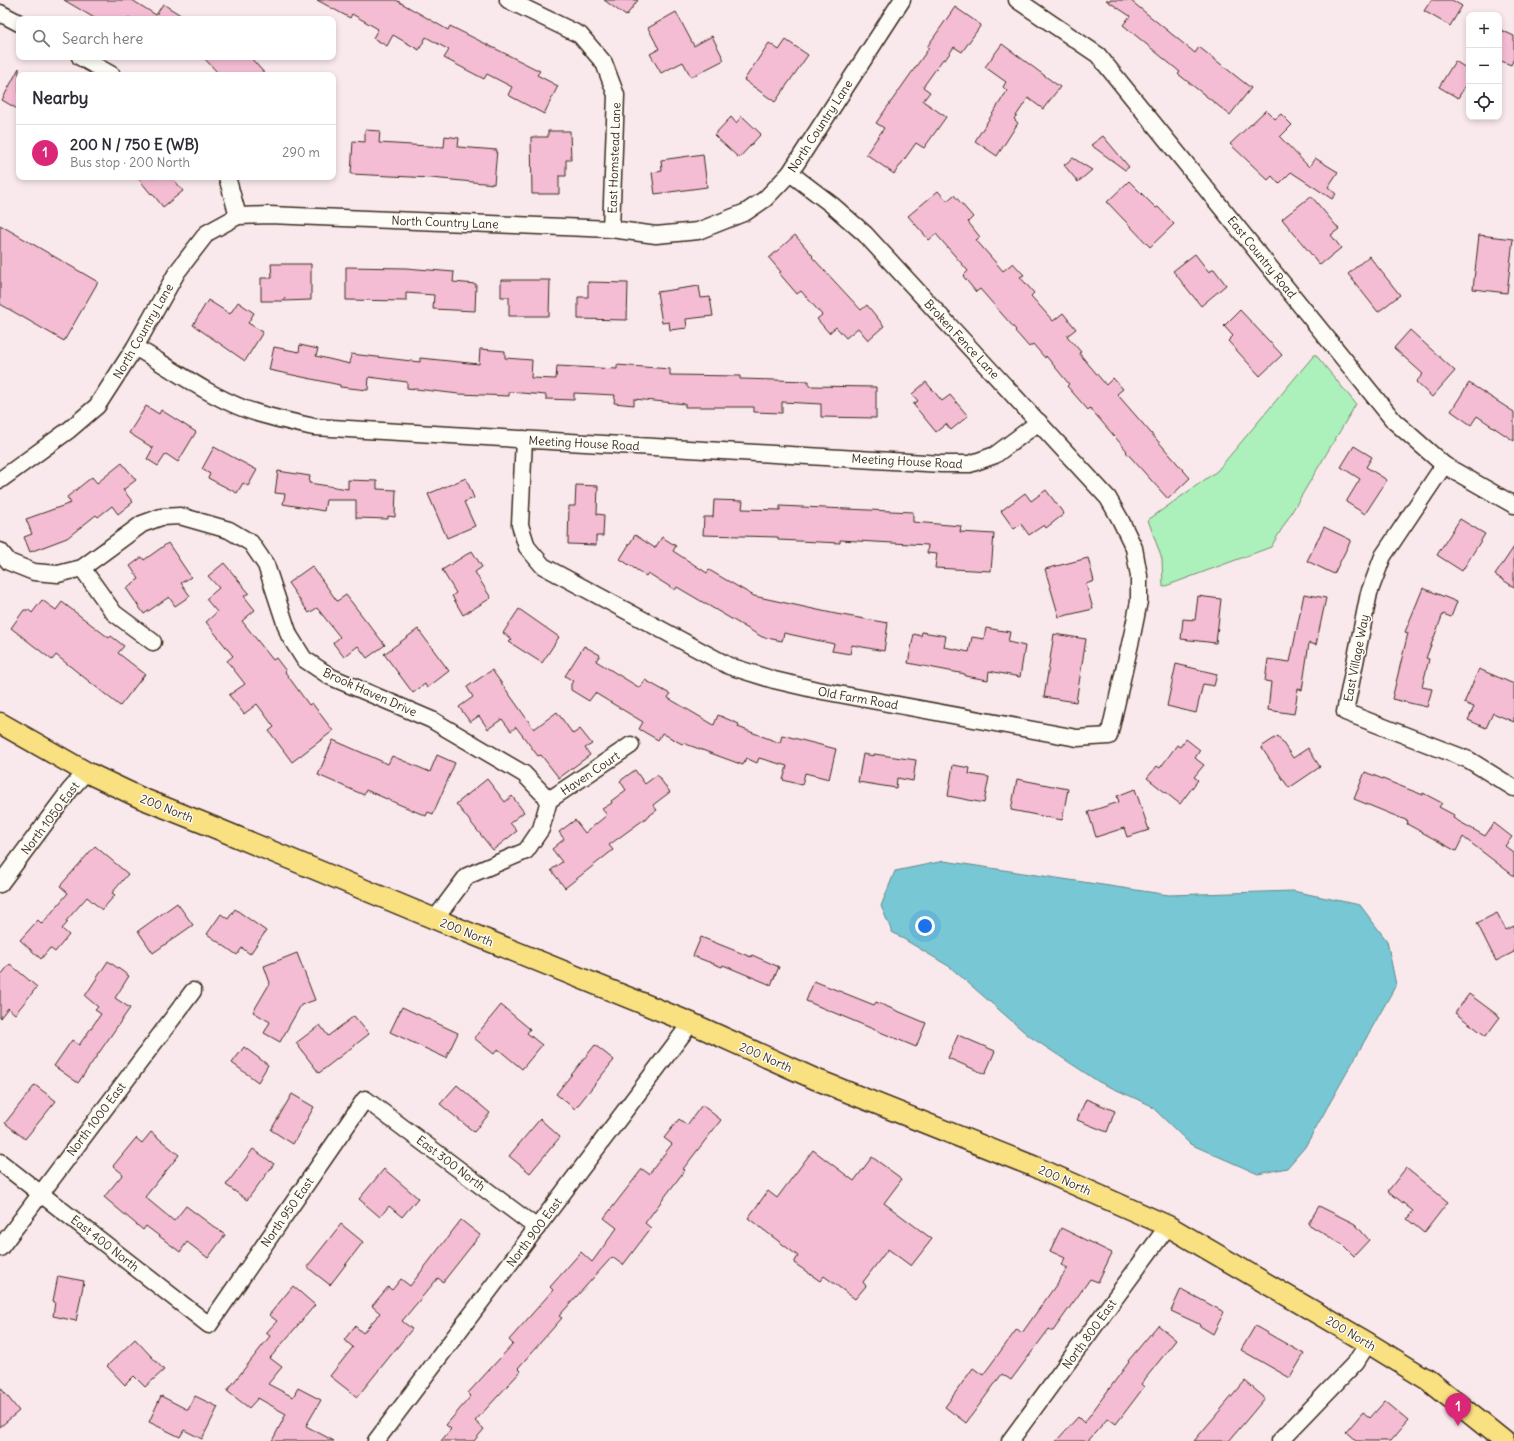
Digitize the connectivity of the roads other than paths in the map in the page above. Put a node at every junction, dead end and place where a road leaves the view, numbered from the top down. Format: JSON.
{"nodes":[{"id":1,"x":508,"y":0,"type":"edge"},
{"id":2,"x":902,"y":0,"type":"edge"},
{"id":3,"x":1018,"y":0,"type":"edge"},
{"id":4,"x":0,"y":13,"type":"edge"},
{"id":5,"x":16,"y":21,"type":"edge"},
{"id":6,"x":85,"y":60,"type":"edge"},
{"id":7,"x":107,"y":72,"type":"edge"},
{"id":8,"x":790,"y":173,"type":"junction"},
{"id":9,"x":228,"y":180,"type":"edge"},
{"id":10,"x":238,"y":216,"type":"junction"},
{"id":11,"x":611,"y":229,"type":"junction"},
{"id":12,"x":135,"y":347,"type":"junction"},
{"id":13,"x":1039,"y":422,"type":"junction"},
{"id":14,"x":524,"y":439,"type":"junction"},
{"id":15,"x":1444,"y":464,"type":"junction"},
{"id":16,"x":0,"y":480,"type":"edge"},
{"id":17,"x":1514,"y":505,"type":"edge"},
{"id":18,"x":1120,"y":519,"type":"joint"},
{"id":19,"x":0,"y":551,"type":"edge"},
{"id":20,"x":82,"y":568,"type":"junction"},
{"id":21,"x":153,"y":642,"type":"dead end"},
{"id":22,"x":0,"y":723,"type":"edge"},
{"id":23,"x":632,"y":745,"type":"dead end"},
{"id":24,"x":86,"y":772,"type":"junction"},
{"id":25,"x":1514,"y":788,"type":"edge"},
{"id":26,"x":550,"y":800,"type":"junction"},
{"id":27,"x":0,"y":884,"type":"edge"},
{"id":28,"x":436,"y":920,"type":"junction"},
{"id":29,"x":193,"y":991,"type":"dead end"},
{"id":30,"x":691,"y":1023,"type":"junction"},
{"id":31,"x":365,"y":1099,"type":"joint"},
{"id":32,"x":0,"y":1162,"type":"edge"},
{"id":33,"x":41,"y":1193,"type":"junction"},
{"id":34,"x":1168,"y":1226,"type":"junction"},
{"id":35,"x":537,"y":1228,"type":"junction"},
{"id":36,"x":0,"y":1248,"type":"edge"},
{"id":37,"x":209,"y":1325,"type":"joint"},
{"id":38,"x":1368,"y":1343,"type":"junction"},
{"id":39,"x":376,"y":1441,"type":"edge"},
{"id":40,"x":1010,"y":1441,"type":"edge"},
{"id":41,"x":1280,"y":1441,"type":"edge"},
{"id":42,"x":1504,"y":1441,"type":"edge"}],
"edges":[{"from":1,"to":11,"type":"street","name":"East Homstead Lane"},
{"from":2,"to":8,"type":"street","name":"North Country Lane"},
{"from":3,"to":15,"type":"street","name":"East Country Road"},
{"from":4,"to":5,"type":"street"},
{"from":6,"to":7,"type":"street"},
{"from":8,"to":11,"type":"street","name":"North Country Lane"},
{"from":8,"to":13,"type":"street","name":"Broken Fence Lane"},
{"from":9,"to":10,"type":"street"},
{"from":10,"to":11,"type":"street","name":"North Country Lane"},
{"from":10,"to":12,"type":"street","name":"North Country Lane"},
{"from":12,"to":14,"type":"street","name":"Meeting House Road"},
{"from":12,"to":16,"type":"street","name":"North Country Lane"},
{"from":13,"to":14,"type":"street","name":"Meeting House Road"},
{"from":13,"to":18,"type":"street","name":"Broken Fence Lane"},
{"from":14,"to":18,"type":"street","name":"Old Farm Road"},
{"from":15,"to":17,"type":"street","name":"East Country Road"},
{"from":15,"to":25,"type":"street","name":"East Village Way"},
{"from":19,"to":20,"type":"street","name":"Brook Haven Drive"},
{"from":20,"to":21,"type":"street"},
{"from":20,"to":26,"type":"street","name":"Brook Haven Drive"},
{"from":22,"to":24,"type":"main road","name":"200 North"},
{"from":23,"to":26,"type":"street","name":"Haven Court"},
{"from":24,"to":27,"type":"street","name":"North 1050 East"},
{"from":24,"to":28,"type":"main road","name":"200 North"},
{"from":26,"to":28,"type":"street"},
{"from":28,"to":30,"type":"main road","name":"200 North"},
{"from":29,"to":33,"type":"street","name":"North 1000 East"},
{"from":30,"to":34,"type":"main road","name":"200 North"},
{"from":30,"to":35,"type":"street","name":"North 900 East"},
{"from":31,"to":35,"type":"street","name":"East 300 North"},
{"from":31,"to":37,"type":"street","name":"North 950 East"},
{"from":32,"to":33,"type":"street","name":"East 400 North"},
{"from":33,"to":36,"type":"street","name":"North 1000 East"},
{"from":33,"to":37,"type":"street","name":"East 400 North"},
{"from":34,"to":38,"type":"main road","name":"200 North"},
{"from":34,"to":40,"type":"street","name":"North 800 East"},
{"from":35,"to":39,"type":"street","name":"North 900 East"},
{"from":38,"to":41,"type":"street"},
{"from":38,"to":42,"type":"main road","name":"200 North"}]}
